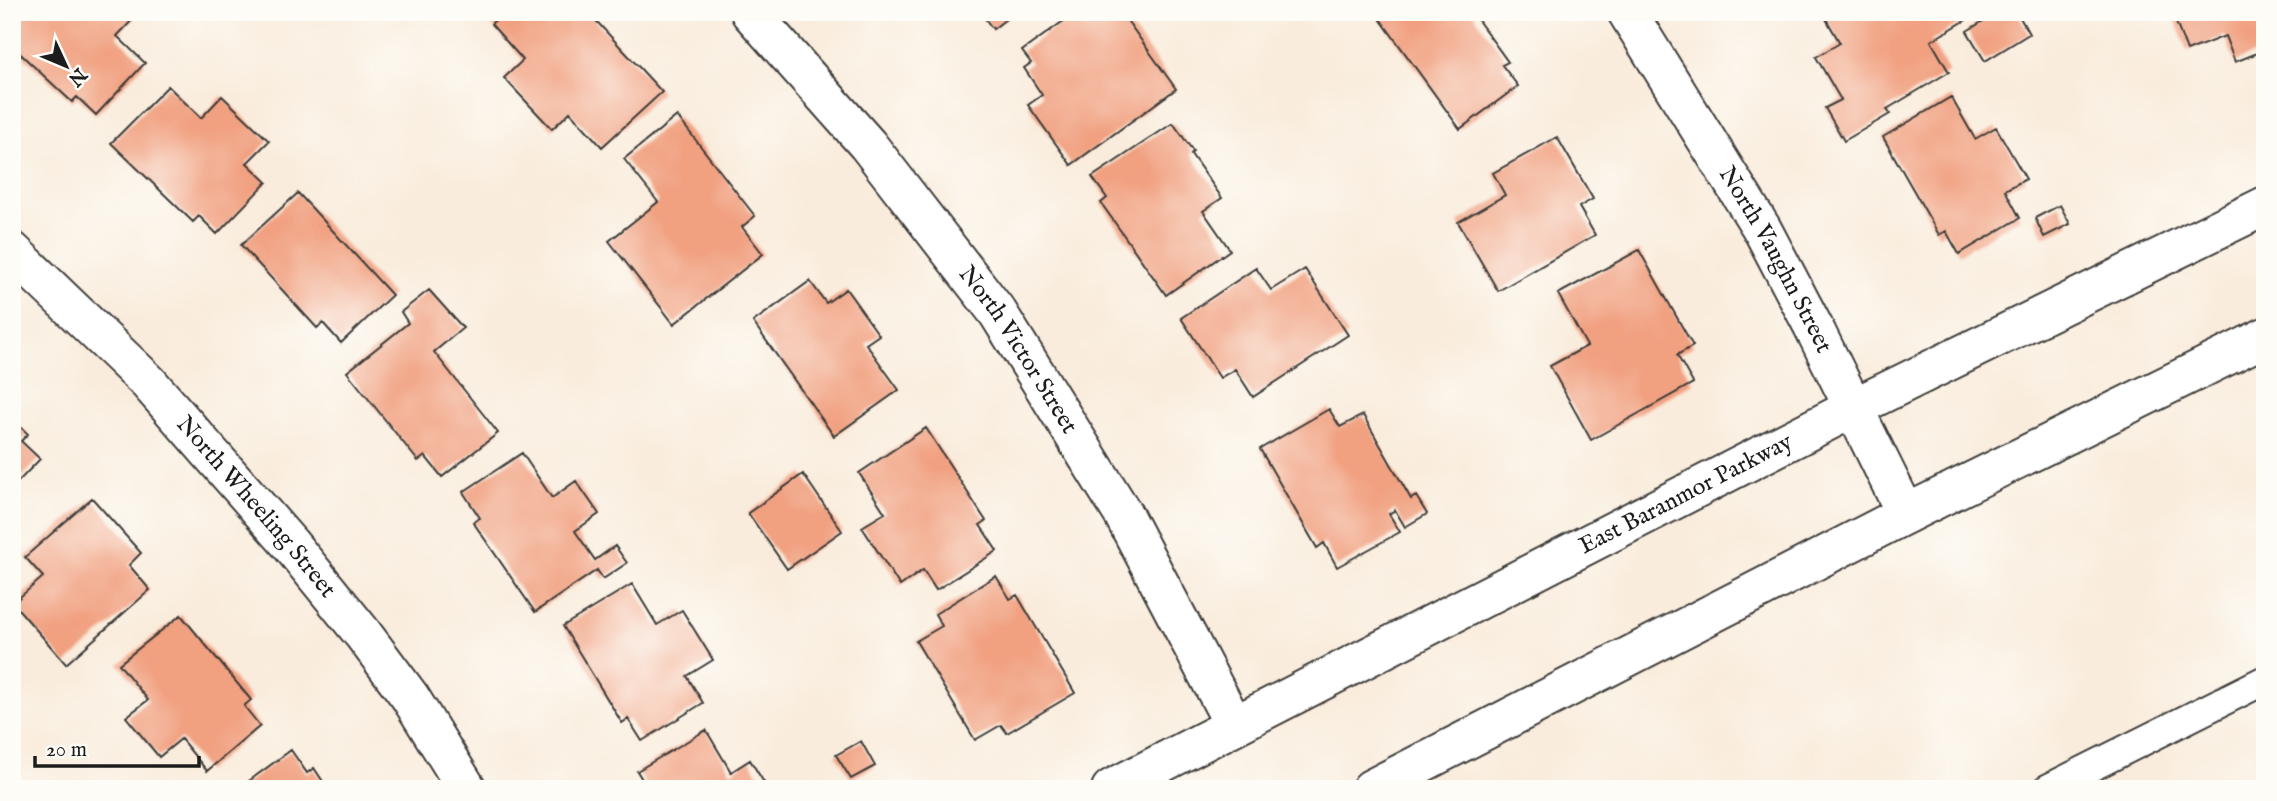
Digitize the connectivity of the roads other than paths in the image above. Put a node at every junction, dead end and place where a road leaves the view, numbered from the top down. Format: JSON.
{"nodes":[{"id":1,"x":750,"y":12,"type":"edge"},
{"id":2,"x":1628,"y":12,"type":"edge"},
{"id":3,"x":2265,"y":206,"type":"edge"},
{"id":4,"x":12,"y":251,"type":"edge"},
{"id":5,"x":2265,"y":337,"type":"edge"},
{"id":6,"x":1853,"y":408,"type":"junction"},
{"id":7,"x":1906,"y":514,"type":"junction"},
{"id":8,"x":2265,"y":680,"type":"edge"},
{"id":9,"x":1234,"y":725,"type":"junction"},
{"id":10,"x":467,"y":789,"type":"edge"},
{"id":11,"x":1111,"y":789,"type":"edge"},
{"id":12,"x":1371,"y":789,"type":"edge"},
{"id":13,"x":2047,"y":789,"type":"edge"}],
"edges":[{"from":1,"to":9,"type":"street","name":"North Victor Street"},
{"from":2,"to":6,"type":"street","name":"North Vaughn Street"},
{"from":3,"to":6,"type":"street","name":"East Baranmor Parkway"},
{"from":4,"to":10,"type":"street","name":"North Wheeling Street"},
{"from":5,"to":7,"type":"street"},
{"from":6,"to":7,"type":"street","name":"North Vaughn Street"},
{"from":6,"to":9,"type":"street","name":"East Baranmor Parkway"},
{"from":7,"to":12,"type":"street"},
{"from":8,"to":13,"type":"lane"},
{"from":9,"to":11,"type":"street","name":"East Baranmor Parkway"}]}
